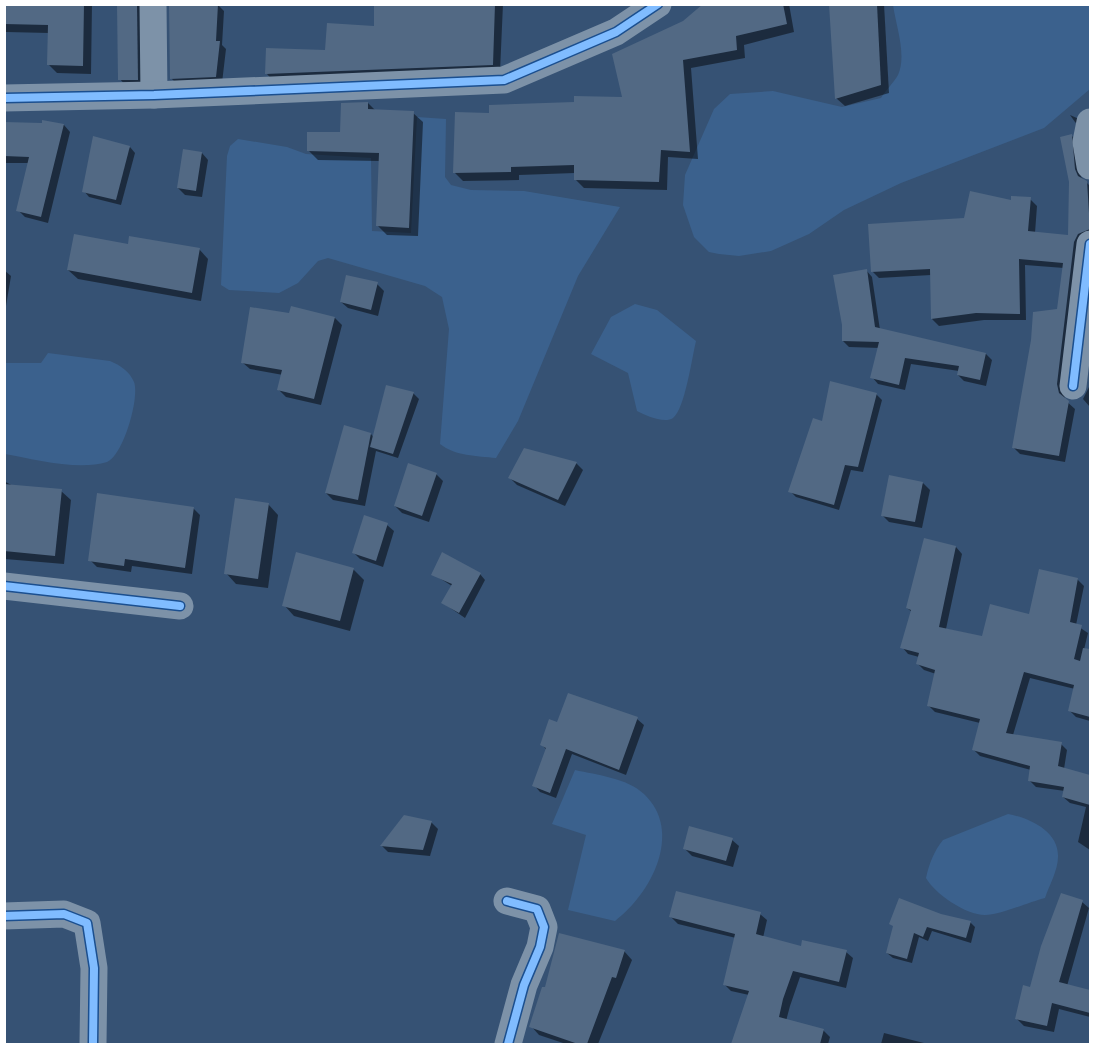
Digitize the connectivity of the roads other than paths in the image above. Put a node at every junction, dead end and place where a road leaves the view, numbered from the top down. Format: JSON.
{"nodes":[{"id":1,"x":153,"y":4,"type":"edge"},
{"id":2,"x":658,"y":4,"type":"edge"},
{"id":3,"x":154,"y":95,"type":"junction"},
{"id":4,"x":4,"y":98,"type":"edge"},
{"id":5,"x":1090,"y":122,"type":"edge"},
{"id":6,"x":1090,"y":166,"type":"edge"},
{"id":7,"x":1090,"y":244,"type":"edge"},
{"id":8,"x":1073,"y":386,"type":"dead end"},
{"id":9,"x":4,"y":586,"type":"edge"},
{"id":10,"x":180,"y":606,"type":"dead end"},
{"id":11,"x":507,"y":901,"type":"dead end"},
{"id":12,"x":4,"y":916,"type":"edge"},
{"id":13,"x":93,"y":1044,"type":"edge"},
{"id":14,"x":508,"y":1044,"type":"edge"}],
"edges":[{"from":1,"to":3,"type":"street"},
{"from":2,"to":3,"type":"street"},
{"from":3,"to":4,"type":"street"},
{"from":5,"to":6,"type":"street"},
{"from":7,"to":8,"type":"street"},
{"from":9,"to":10,"type":"street"},
{"from":11,"to":14,"type":"street"},
{"from":12,"to":13,"type":"street"}]}
